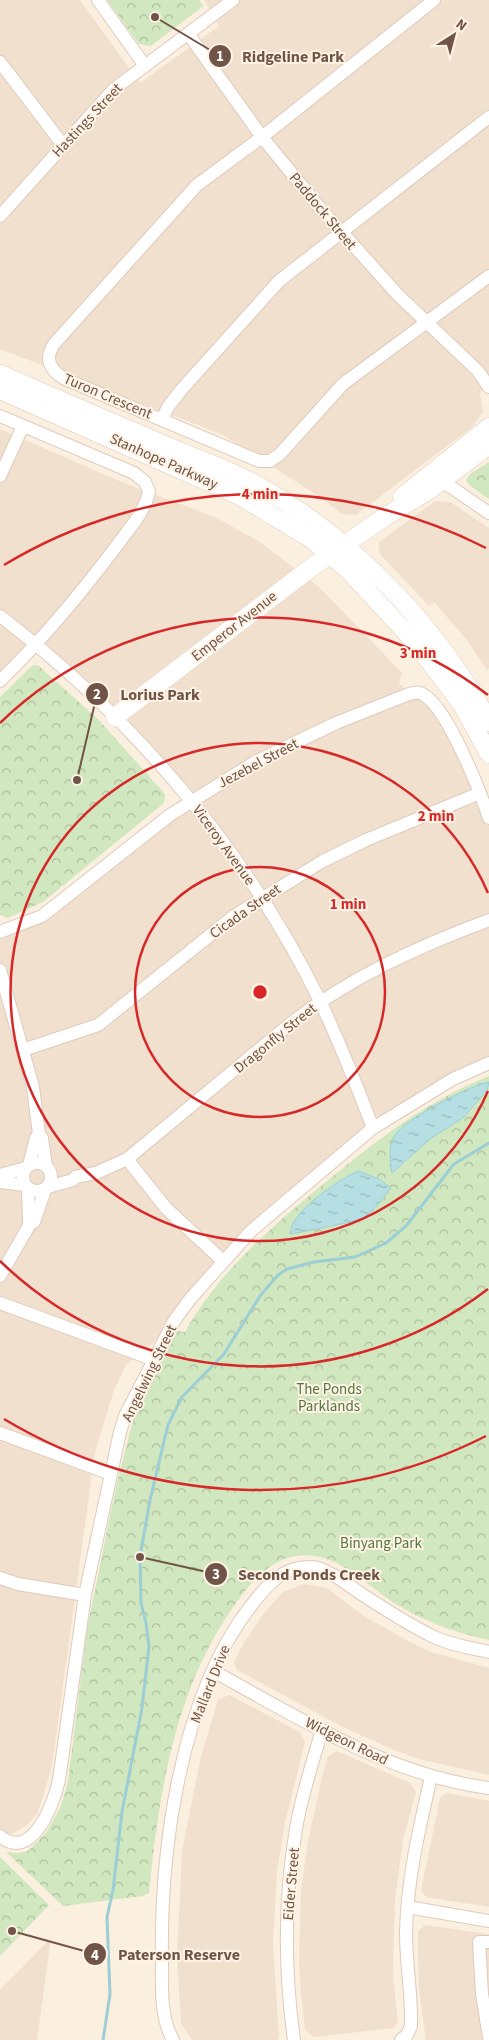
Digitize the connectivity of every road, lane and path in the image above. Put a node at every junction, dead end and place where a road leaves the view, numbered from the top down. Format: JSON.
{"nodes":[{"id":1,"x":98,"y":0,"type":"edge"},
{"id":2,"x":233,"y":0,"type":"edge"},
{"id":3,"x":434,"y":0,"type":"edge"},
{"id":4,"x":189,"y":35,"type":"junction"},
{"id":5,"x":0,"y":62,"type":"edge"},
{"id":6,"x":145,"y":66,"type":"junction"},
{"id":7,"x":489,"y":117,"type":"edge"},
{"id":8,"x":262,"y":137,"type":"junction"},
{"id":9,"x":63,"y":145,"type":"junction"},
{"id":10,"x":0,"y":216,"type":"edge"},
{"id":11,"x":342,"y":234,"type":"junction"},
{"id":12,"x":489,"y":276,"type":"edge"},
{"id":13,"x":427,"y":324,"type":"junction"},
{"id":14,"x":0,"y":374,"type":"edge"},
{"id":15,"x":483,"y":374,"type":"edge"},
{"id":16,"x":489,"y":387,"type":"edge"},
{"id":17,"x":0,"y":390,"type":"edge"},
{"id":18,"x":0,"y":416,"type":"edge"},
{"id":19,"x":162,"y":419,"type":"junction"},
{"id":20,"x":23,"y":426,"type":"junction"},
{"id":21,"x":489,"y":427,"type":"edge"},
{"id":22,"x":489,"y":445,"type":"edge"},
{"id":23,"x":0,"y":476,"type":"edge"},
{"id":24,"x":442,"y":481,"type":"junction"},
{"id":25,"x":489,"y":513,"type":"edge"},
{"id":26,"x":386,"y":516,"type":"junction"},
{"id":27,"x":344,"y":544,"type":"junction"},
{"id":28,"x":330,"y":554,"type":"junction"},
{"id":29,"x":0,"y":616,"type":"edge"},
{"id":30,"x":36,"y":644,"type":"junction"},
{"id":31,"x":0,"y":681,"type":"edge"},
{"id":32,"x":114,"y":717,"type":"junction"},
{"id":33,"x":489,"y":722,"type":"edge"},
{"id":34,"x":489,"y":754,"type":"edge"},
{"id":35,"x":480,"y":793,"type":"junction"},
{"id":36,"x":192,"y":801,"type":"junction"},
{"id":37,"x":489,"y":818,"type":"edge"},
{"id":38,"x":262,"y":897,"type":"junction"},
{"id":39,"x":489,"y":920,"type":"edge"},
{"id":40,"x":0,"y":932,"type":"edge"},
{"id":41,"x":0,"y":970,"type":"edge"},
{"id":42,"x":320,"y":1002,"type":"junction"},
{"id":43,"x":23,"y":1050,"type":"junction"},
{"id":44,"x":489,"y":1063,"type":"edge"},
{"id":45,"x":374,"y":1128,"type":"junction"},
{"id":46,"x":39,"y":1134,"type":"junction"},
{"id":47,"x":127,"y":1159,"type":"junction"},
{"id":48,"x":28,"y":1167,"type":"junction"},
{"id":49,"x":48,"y":1168,"type":"junction"},
{"id":50,"x":0,"y":1175,"type":"edge"},
{"id":51,"x":76,"y":1177,"type":"junction"},
{"id":52,"x":0,"y":1182,"type":"edge"},
{"id":53,"x":26,"y":1187,"type":"junction"},
{"id":54,"x":46,"y":1188,"type":"junction"},
{"id":55,"x":30,"y":1224,"type":"junction"},
{"id":56,"x":223,"y":1261,"type":"junction"},
{"id":57,"x":0,"y":1276,"type":"edge"},
{"id":58,"x":0,"y":1303,"type":"edge"},
{"id":59,"x":155,"y":1360,"type":"junction"},
{"id":60,"x":0,"y":1433,"type":"edge"},
{"id":61,"x":110,"y":1474,"type":"junction"},
{"id":62,"x":0,"y":1578,"type":"edge"},
{"id":63,"x":85,"y":1595,"type":"junction"},
{"id":64,"x":489,"y":1652,"type":"edge"},
{"id":65,"x":213,"y":1671,"type":"junction"},
{"id":66,"x":322,"y":1730,"type":"junction"},
{"id":67,"x":431,"y":1777,"type":"junction"},
{"id":68,"x":489,"y":1788,"type":"edge"},
{"id":69,"x":0,"y":1836,"type":"edge"},
{"id":70,"x":408,"y":1907,"type":"junction"},
{"id":71,"x":489,"y":1921,"type":"edge"},
{"id":72,"x":489,"y":1942,"type":"edge"},
{"id":73,"x":489,"y":2037,"type":"edge"},
{"id":74,"x":404,"y":2038,"type":"edge"},
{"id":75,"x":172,"y":2040,"type":"edge"},
{"id":76,"x":294,"y":2040,"type":"edge"}],
"edges":[{"from":1,"to":6,"type":"street"},
{"from":2,"to":4,"type":"street","name":"Hastings Street"},
{"from":3,"to":8,"type":"street"},
{"from":4,"to":6,"type":"street","name":"Hastings Street"},
{"from":4,"to":8,"type":"street","name":"Paddock Street"},
{"from":5,"to":9,"type":"street"},
{"from":6,"to":9,"type":"street","name":"Hastings Street"},
{"from":7,"to":11,"type":"street"},
{"from":8,"to":11,"type":"street","name":"Paddock Street"},
{"from":8,"to":19,"type":"street","name":"Turon Crescent"},
{"from":9,"to":10,"type":"street","name":"Hastings Street"},
{"from":11,"to":13,"type":"street","name":"Paddock Street"},
{"from":11,"to":19,"type":"street"},
{"from":12,"to":13,"type":"street","name":"Turon Crescent"},
{"from":13,"to":15,"type":"street","name":"Paddock Street"},
{"from":13,"to":19,"type":"street","name":"Turon Crescent"},
{"from":14,"to":27,"type":"main road","name":"Stanhope Parkway"},
{"from":15,"to":16,"type":"street","name":"Paddock Street"},
{"from":17,"to":28,"type":"main road","name":"Stanhope Parkway"},
{"from":18,"to":20,"type":"street"},
{"from":20,"to":23,"type":"street"},
{"from":20,"to":30,"type":"street"},
{"from":21,"to":26,"type":"main road"},
{"from":22,"to":24,"type":"main road"},
{"from":24,"to":25,"type":"street"},
{"from":24,"to":26,"type":"main road"},
{"from":26,"to":27,"type":"main road","name":"Emperor Avenue"},
{"from":27,"to":28,"type":"main road","name":"Emperor Avenue"},
{"from":27,"to":33,"type":"main road","name":"Stanhope Parkway"},
{"from":28,"to":32,"type":"main road","name":"Emperor Avenue"},
{"from":28,"to":34,"type":"main road","name":"Stanhope Parkway"},
{"from":29,"to":30,"type":"street","name":"Viceroy Avenue"},
{"from":30,"to":31,"type":"street"},
{"from":30,"to":32,"type":"street","name":"Viceroy Avenue"},
{"from":32,"to":36,"type":"street","name":"Viceroy Avenue"},
{"from":35,"to":36,"type":"street","name":"Jezebel Street"},
{"from":35,"to":37,"type":"street"},
{"from":35,"to":38,"type":"street","name":"Cicada Street"},
{"from":36,"to":38,"type":"street","name":"Viceroy Avenue"},
{"from":36,"to":40,"type":"street","name":"Jezebel Street"},
{"from":38,"to":42,"type":"street","name":"Viceroy Avenue"},
{"from":38,"to":43,"type":"street","name":"Cicada Street"},
{"from":39,"to":42,"type":"street","name":"Dragonfly Street"},
{"from":41,"to":43,"type":"street"},
{"from":42,"to":45,"type":"street","name":"Viceroy Avenue"},
{"from":42,"to":47,"type":"street","name":"Dragonfly Street"},
{"from":43,"to":46,"type":"street"},
{"from":44,"to":45,"type":"street","name":"Angelwing Street"},
{"from":45,"to":56,"type":"street","name":"Angelwing Street"},
{"from":46,"to":48,"type":"street"},
{"from":46,"to":49,"type":"street"},
{"from":47,"to":51,"type":"street","name":"Dragonfly Street"},
{"from":47,"to":56,"type":"street"},
{"from":48,"to":49,"type":"street"},
{"from":48,"to":50,"type":"street"},
{"from":48,"to":53,"type":"street"},
{"from":49,"to":51,"type":"street"},
{"from":49,"to":54,"type":"street"},
{"from":51,"to":54,"type":"street","name":"Dragonfly Street"},
{"from":52,"to":53,"type":"street"},
{"from":53,"to":54,"type":"street"},
{"from":53,"to":55,"type":"street"},
{"from":54,"to":55,"type":"street"},
{"from":55,"to":57,"type":"street"},
{"from":56,"to":59,"type":"street","name":"Angelwing Street"},
{"from":58,"to":59,"type":"street"},
{"from":59,"to":61,"type":"street","name":"Angelwing Street"},
{"from":60,"to":61,"type":"street"},
{"from":61,"to":63,"type":"street","name":"Angelwing Street"},
{"from":62,"to":63,"type":"street"},
{"from":63,"to":69,"type":"street","name":"Angelwing Street"},
{"from":64,"to":65,"type":"street","name":"Mallard Drive"},
{"from":65,"to":66,"type":"street","name":"Widgeon Road"},
{"from":65,"to":75,"type":"street","name":"Mallard Drive"},
{"from":66,"to":67,"type":"street","name":"Widgeon Road"},
{"from":66,"to":76,"type":"street","name":"Eider Street"},
{"from":67,"to":68,"type":"street","name":"Widgeon Road"},
{"from":67,"to":70,"type":"street"},
{"from":70,"to":71,"type":"street"},
{"from":70,"to":74,"type":"street"},
{"from":72,"to":73,"type":"street"}]}
